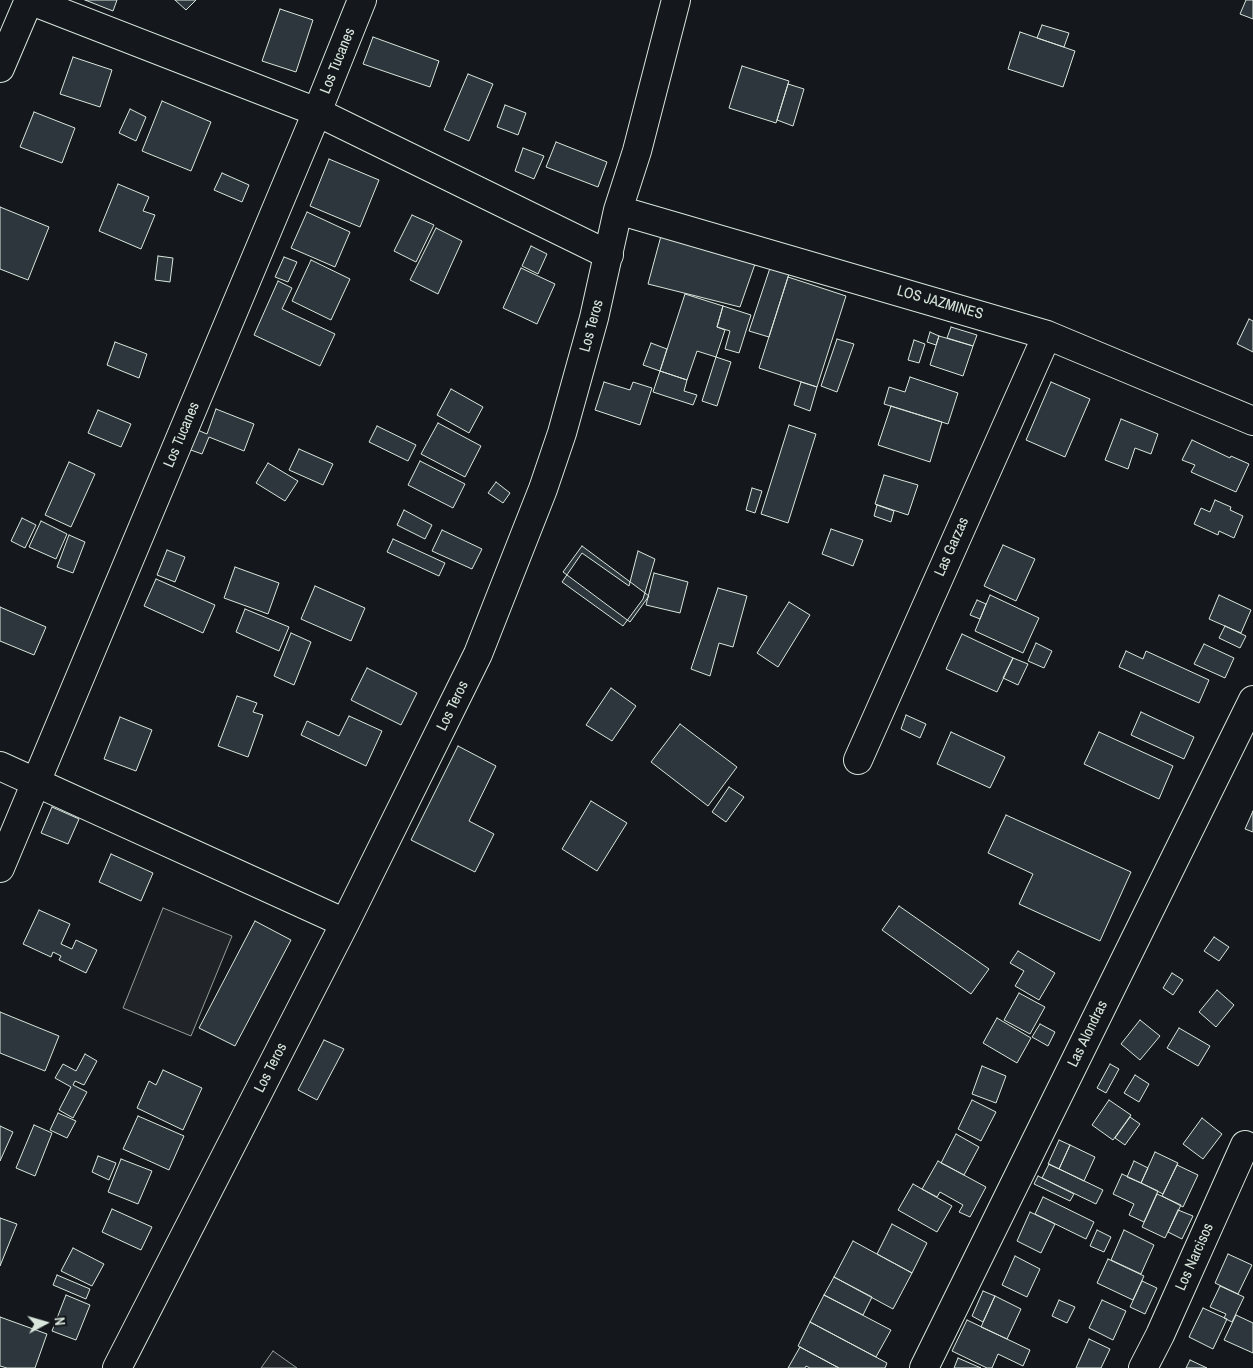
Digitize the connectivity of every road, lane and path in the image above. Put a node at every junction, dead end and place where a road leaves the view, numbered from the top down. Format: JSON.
{"nodes":[{"id":1,"x":29,"y":0,"type":"edge"},
{"id":2,"x":362,"y":0,"type":"edge"},
{"id":3,"x":676,"y":0,"type":"edge"},
{"id":4,"x":0,"y":68,"type":"edge"},
{"id":5,"x":317,"y":112,"type":"junction"},
{"id":6,"x":618,"y":210,"type":"junction"},
{"id":7,"x":610,"y":255,"type":"junction"},
{"id":8,"x":1047,"y":335,"type":"junction"},
{"id":9,"x":1253,"y":421,"type":"edge"},
{"id":10,"x":1253,"y":700,"type":"edge"},
{"id":11,"x":858,"y":760,"type":"dead end"},
{"id":12,"x":0,"y":766,"type":"edge"},
{"id":13,"x":37,"y":782,"type":"junction"},
{"id":14,"x":0,"y":868,"type":"edge"},
{"id":15,"x":345,"y":923,"type":"junction"},
{"id":16,"x":1246,"y":1145,"type":"dead end"},
{"id":17,"x":118,"y":1368,"type":"edge"},
{"id":18,"x":924,"y":1368,"type":"edge"},
{"id":19,"x":1143,"y":1368,"type":"edge"}],
"edges":[{"from":1,"to":4,"type":"street"},
{"from":1,"to":5,"type":"street"},
{"from":2,"to":5,"type":"street","name":"Los Tucanes"},
{"from":3,"to":6,"type":"street","name":"Los Teros"},
{"from":5,"to":7,"type":"street"},
{"from":5,"to":13,"type":"street","name":"Los Tucanes"},
{"from":6,"to":7,"type":"street","name":"Los Teros"},
{"from":6,"to":8,"type":"street","name":"LOS JAZMINES"},
{"from":7,"to":15,"type":"street","name":"Los Teros"},
{"from":8,"to":9,"type":"street","name":"LOS JAZMINES"},
{"from":8,"to":11,"type":"street","name":"Las Garzas"},
{"from":10,"to":18,"type":"street","name":"Las Alondras"},
{"from":12,"to":13,"type":"street"},
{"from":13,"to":14,"type":"street","name":"Los Tucanes"},
{"from":13,"to":15,"type":"street"},
{"from":15,"to":17,"type":"street","name":"Los Teros"},
{"from":16,"to":19,"type":"street","name":"Los Narcisos"}]}
